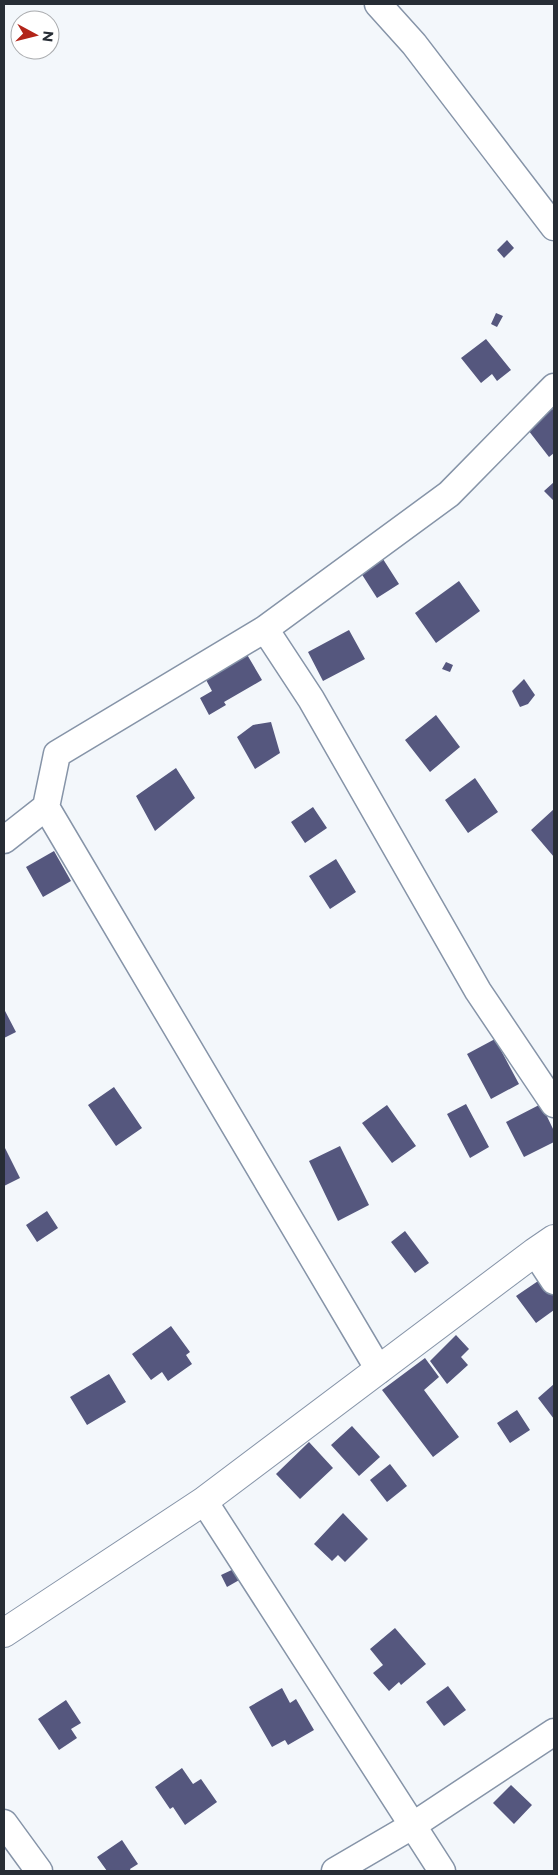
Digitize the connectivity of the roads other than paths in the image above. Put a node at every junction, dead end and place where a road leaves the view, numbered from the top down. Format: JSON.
{"nodes":[{"id":1,"x":378,"y":4,"type":"edge"},
{"id":2,"x":554,"y":227,"type":"edge"},
{"id":3,"x":554,"y":386,"type":"edge"},
{"id":4,"x":265,"y":629,"type":"junction"},
{"id":5,"x":46,"y":807,"type":"junction"},
{"id":6,"x":4,"y":840,"type":"edge"},
{"id":7,"x":554,"y":1104,"type":"edge"},
{"id":8,"x":545,"y":1246,"type":"edge"},
{"id":9,"x":554,"y":1282,"type":"edge"},
{"id":10,"x":379,"y":1370,"type":"junction"},
{"id":11,"x":204,"y":1501,"type":"junction"},
{"id":12,"x":4,"y":1633,"type":"edge"},
{"id":13,"x":554,"y":1732,"type":"edge"},
{"id":14,"x":4,"y":1823,"type":"edge"},
{"id":15,"x":412,"y":1826,"type":"junction"},
{"id":16,"x":39,"y":1871,"type":"edge"},
{"id":17,"x":335,"y":1871,"type":"edge"},
{"id":18,"x":442,"y":1871,"type":"edge"}],
"edges":[{"from":1,"to":2,"type":"street"},
{"from":3,"to":4,"type":"street"},
{"from":4,"to":5,"type":"street"},
{"from":4,"to":7,"type":"street"},
{"from":5,"to":6,"type":"street"},
{"from":5,"to":10,"type":"street"},
{"from":8,"to":9,"type":"street"},
{"from":8,"to":10,"type":"street"},
{"from":10,"to":11,"type":"street"},
{"from":11,"to":12,"type":"street"},
{"from":11,"to":15,"type":"street"},
{"from":13,"to":15,"type":"street"},
{"from":14,"to":16,"type":"street"},
{"from":15,"to":17,"type":"street"},
{"from":15,"to":18,"type":"street"}]}
